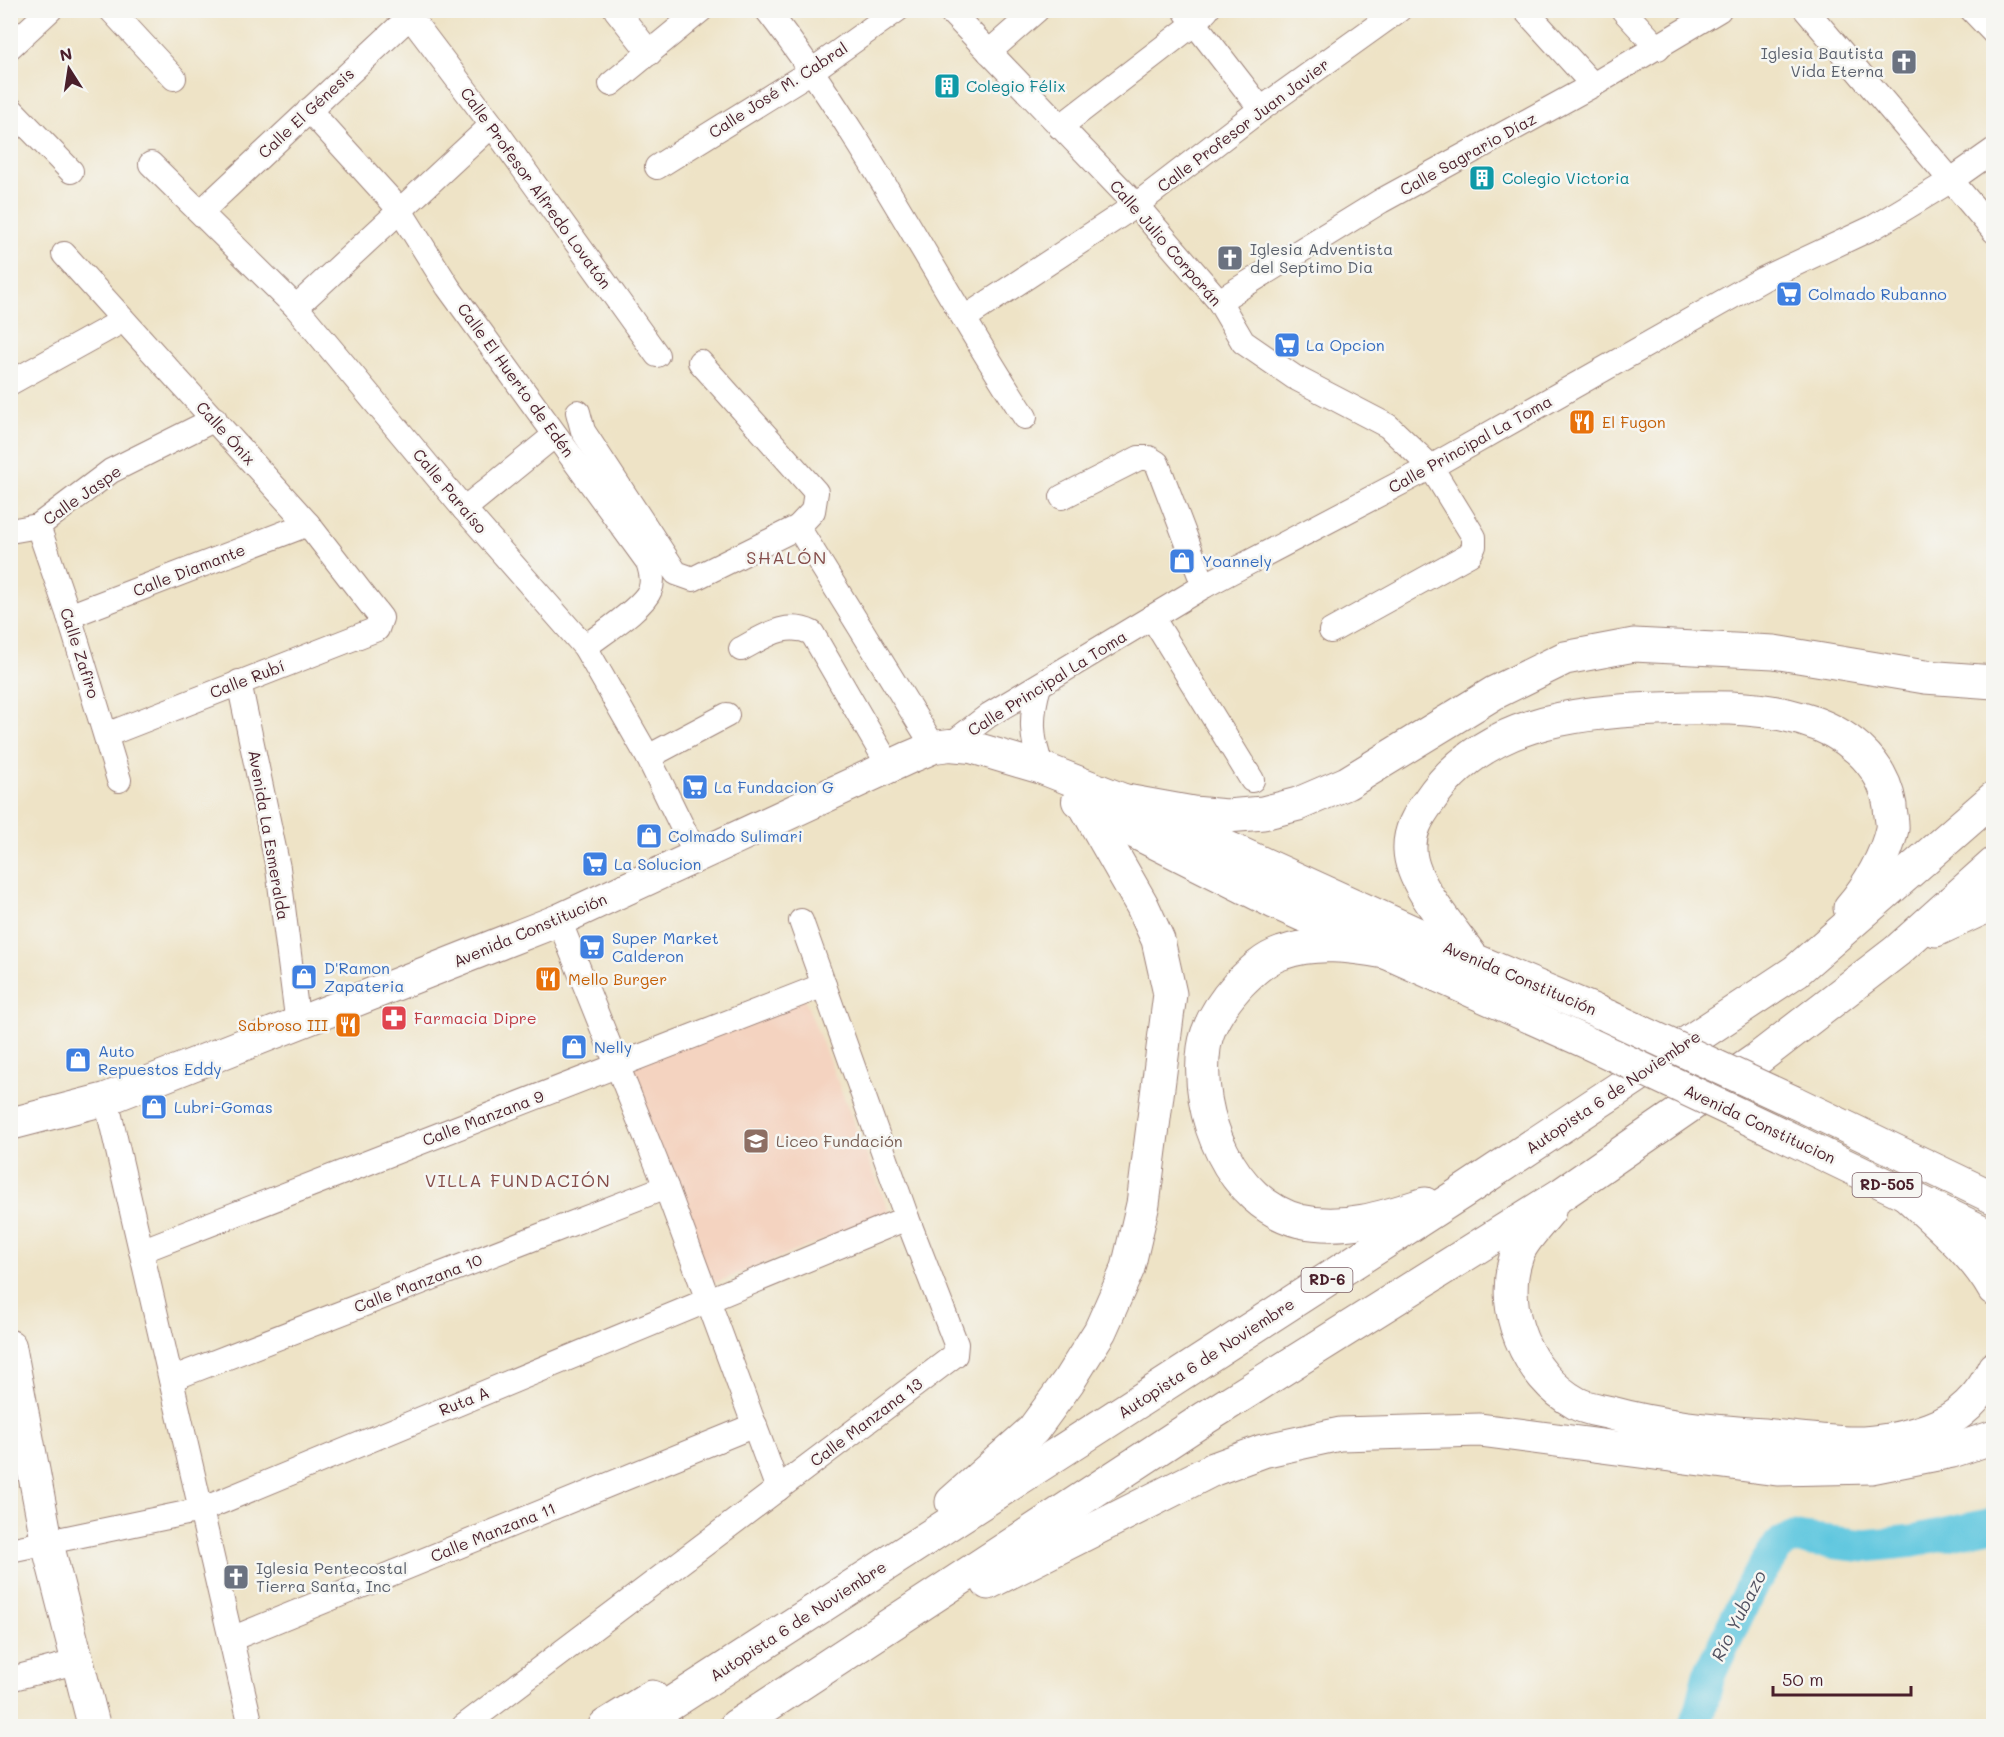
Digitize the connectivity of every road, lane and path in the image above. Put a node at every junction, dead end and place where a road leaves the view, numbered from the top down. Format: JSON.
{"nodes":[{"id":1,"x":51,"y":10,"type":"edge"},
{"id":2,"x":111,"y":10,"type":"edge"},
{"id":3,"x":616,"y":10,"type":"edge"},
{"id":4,"x":701,"y":10,"type":"edge"},
{"id":5,"x":767,"y":10,"type":"edge"},
{"id":6,"x":897,"y":10,"type":"edge"},
{"id":7,"x":949,"y":10,"type":"edge"},
{"id":8,"x":1037,"y":10,"type":"edge"},
{"id":9,"x":1399,"y":10,"type":"edge"},
{"id":10,"x":1525,"y":10,"type":"edge"},
{"id":11,"x":1623,"y":10,"type":"edge"},
{"id":12,"x":1719,"y":10,"type":"edge"},
{"id":13,"x":1806,"y":10,"type":"edge"},
{"id":14,"x":1972,"y":10,"type":"edge"},
{"id":15,"x":1195,"y":15,"type":"edge"},
{"id":16,"x":414,"y":22,"type":"joint"},
{"id":17,"x":1994,"y":33,"type":"edge"},
{"id":18,"x":15,"y":34,"type":"edge"},
{"id":19,"x":1658,"y":48,"type":"junction"},
{"id":20,"x":650,"y":52,"type":"junction"},
{"id":21,"x":989,"y":52,"type":"junction"},
{"id":22,"x":813,"y":70,"type":"junction"},
{"id":23,"x":174,"y":78,"type":"dead end"},
{"id":24,"x":611,"y":84,"type":"dead end"},
{"id":25,"x":1593,"y":85,"type":"junction"},
{"id":26,"x":10,"y":108,"type":"edge"},
{"id":27,"x":1261,"y":109,"type":"junction"},
{"id":28,"x":309,"y":110,"type":"junction"},
{"id":29,"x":492,"y":125,"type":"junction"},
{"id":30,"x":1060,"y":127,"type":"junction"},
{"id":31,"x":1994,"y":150,"type":"edge"},
{"id":32,"x":151,"y":164,"type":"dead end"},
{"id":33,"x":657,"y":167,"type":"dead end"},
{"id":34,"x":71,"y":171,"type":"dead end"},
{"id":35,"x":1950,"y":181,"type":"junction"},
{"id":36,"x":1136,"y":205,"type":"junction"},
{"id":37,"x":399,"y":209,"type":"junction"},
{"id":38,"x":202,"y":211,"type":"junction"},
{"id":39,"x":1994,"y":231,"type":"edge"},
{"id":40,"x":64,"y":254,"type":"dead end"},
{"id":41,"x":1219,"y":301,"type":"junction"},
{"id":42,"x":296,"y":307,"type":"junction"},
{"id":43,"x":966,"y":317,"type":"junction"},
{"id":44,"x":123,"y":321,"type":"junction"},
{"id":45,"x":657,"y":356,"type":"dead end"},
{"id":46,"x":700,"y":362,"type":"dead end"},
{"id":47,"x":10,"y":383,"type":"edge"},
{"id":48,"x":578,"y":412,"type":"dead end"},
{"id":49,"x":1025,"y":417,"type":"dead end"},
{"id":50,"x":215,"y":419,"type":"junction"},
{"id":51,"x":555,"y":435,"type":"junction"},
{"id":52,"x":1431,"y":467,"type":"junction"},
{"id":53,"x":1062,"y":497,"type":"dead end"},
{"id":54,"x":464,"y":509,"type":"junction"},
{"id":55,"x":308,"y":524,"type":"junction"},
{"id":56,"x":38,"y":526,"type":"junction"},
{"id":57,"x":798,"y":527,"type":"junction"},
{"id":58,"x":10,"y":531,"type":"edge"},
{"id":59,"x":1204,"y":586,"type":"junction"},
{"id":60,"x":69,"y":616,"type":"junction"},
{"id":61,"x":1152,"y":617,"type":"junction"},
{"id":62,"x":381,"y":618,"type":"joint"},
{"id":63,"x":1330,"y":631,"type":"dead end"},
{"id":64,"x":585,"y":647,"type":"junction"},
{"id":65,"x":741,"y":649,"type":"dead end"},
{"id":66,"x":239,"y":682,"type":"junction"},
{"id":67,"x":1994,"y":682,"type":"edge"},
{"id":68,"x":1039,"y":686,"type":"junction"},
{"id":69,"x":727,"y":715,"type":"dead end"},
{"id":70,"x":106,"y":735,"type":"junction"},
{"id":71,"x":942,"y":746,"type":"junction"},
{"id":72,"x":648,"y":757,"type":"junction"},
{"id":73,"x":889,"y":766,"type":"junction"},
{"id":74,"x":1042,"y":768,"type":"junction"},
{"id":75,"x":119,"y":780,"type":"dead end"},
{"id":76,"x":1252,"y":780,"type":"dead end"},
{"id":77,"x":1994,"y":798,"type":"edge"},
{"id":78,"x":1126,"y":801,"type":"junction"},
{"id":79,"x":1086,"y":807,"type":"junction"},
{"id":80,"x":697,"y":857,"type":"junction"},
{"id":81,"x":1994,"y":864,"type":"edge"},
{"id":82,"x":1994,"y":903,"type":"edge"},
{"id":83,"x":559,"y":920,"type":"junction"},
{"id":84,"x":801,"y":921,"type":"dead end"},
{"id":85,"x":1897,"y":951,"type":"junction"},
{"id":86,"x":1385,"y":952,"type":"junction"},
{"id":87,"x":1473,"y":959,"type":"junction"},
{"id":88,"x":1796,"y":971,"type":"junction"},
{"id":89,"x":824,"y":985,"type":"junction"},
{"id":90,"x":298,"y":1025,"type":"junction"},
{"id":91,"x":1590,"y":1044,"type":"joint"},
{"id":92,"x":618,"y":1066,"type":"junction"},
{"id":93,"x":106,"y":1099,"type":"junction"},
{"id":94,"x":10,"y":1124,"type":"edge"},
{"id":95,"x":666,"y":1187,"type":"junction"},
{"id":96,"x":1461,"y":1193,"type":"junction"},
{"id":97,"x":1562,"y":1194,"type":"junction"},
{"id":98,"x":1907,"y":1195,"type":"junction"},
{"id":99,"x":1994,"y":1198,"type":"edge"},
{"id":100,"x":907,"y":1218,"type":"junction"},
{"id":101,"x":1994,"y":1237,"type":"edge"},
{"id":102,"x":141,"y":1251,"type":"junction"},
{"id":103,"x":1994,"y":1289,"type":"edge"},
{"id":104,"x":708,"y":1301,"type":"junction"},
{"id":105,"x":10,"y":1346,"type":"edge"},
{"id":106,"x":1994,"y":1368,"type":"edge"},
{"id":107,"x":171,"y":1379,"type":"junction"},
{"id":108,"x":755,"y":1425,"type":"junction"},
{"id":109,"x":18,"y":1432,"type":"edge"},
{"id":110,"x":1994,"y":1437,"type":"edge"},
{"id":111,"x":778,"y":1489,"type":"junction"},
{"id":112,"x":201,"y":1510,"type":"junction"},
{"id":113,"x":47,"y":1542,"type":"junction"},
{"id":114,"x":10,"y":1550,"type":"edge"},
{"id":115,"x":231,"y":1640,"type":"junction"},
{"id":116,"x":852,"y":1652,"type":"junction"},
{"id":117,"x":80,"y":1661,"type":"junction"},
{"id":118,"x":10,"y":1679,"type":"edge"},
{"id":119,"x":94,"y":1726,"type":"edge"},
{"id":120,"x":251,"y":1726,"type":"edge"},
{"id":121,"x":464,"y":1726,"type":"edge"},
{"id":122,"x":605,"y":1726,"type":"edge"},
{"id":123,"x":636,"y":1726,"type":"edge"},
{"id":124,"x":736,"y":1726,"type":"edge"}],
"edges":[{"from":1,"to":18,"type":"street"},
{"from":2,"to":23,"type":"street"},
{"from":3,"to":20,"type":"street"},
{"from":4,"to":20,"type":"street"},
{"from":5,"to":22,"type":"street"},
{"from":6,"to":22,"type":"street","name":"Calle José M. Cabral"},
{"from":7,"to":21,"type":"street","name":"Calle Julio Corporán"},
{"from":8,"to":21,"type":"street"},
{"from":9,"to":27,"type":"street","name":"Calle Profesor Juan Javier"},
{"from":10,"to":25,"type":"street"},
{"from":11,"to":19,"type":"street"},
{"from":12,"to":19,"type":"street","name":"Calle Sagrario Díaz"},
{"from":13,"to":35,"type":"street"},
{"from":14,"to":17,"type":"street"},
{"from":15,"to":27,"type":"street"},
{"from":15,"to":30,"type":"street"},
{"from":16,"to":28,"type":"street","name":"Calle El Génesis"},
{"from":16,"to":29,"type":"street","name":"Calle Profesor Alfredo Lovatón"},
{"from":19,"to":25,"type":"street","name":"Calle Sagrario Díaz"},
{"from":20,"to":24,"type":"street"},
{"from":21,"to":30,"type":"street","name":"Calle Julio Corporán"},
{"from":22,"to":33,"type":"street","name":"Calle José M. Cabral"},
{"from":22,"to":43,"type":"street"},
{"from":25,"to":41,"type":"street","name":"Calle Sagrario Díaz"},
{"from":26,"to":34,"type":"street"},
{"from":27,"to":36,"type":"street","name":"Calle Profesor Juan Javier"},
{"from":28,"to":37,"type":"street","name":"Calle El Huerto de Edén"},
{"from":28,"to":38,"type":"street","name":"Calle El Génesis"},
{"from":29,"to":37,"type":"street"},
{"from":29,"to":45,"type":"street","name":"Calle Profesor Alfredo Lovatón"},
{"from":30,"to":36,"type":"street","name":"Calle Julio Corporán"},
{"from":31,"to":35,"type":"street","name":"Calle Principal La Toma"},
{"from":32,"to":38,"type":"street","name":"Calle Paraíso"},
{"from":35,"to":39,"type":"street"},
{"from":35,"to":52,"type":"street","name":"Calle Principal La Toma"},
{"from":36,"to":41,"type":"street","name":"Calle Julio Corporán"},
{"from":36,"to":43,"type":"street","name":"Calle Profesor Juan Javier"},
{"from":37,"to":42,"type":"street"},
{"from":37,"to":51,"type":"street","name":"Calle El Huerto de Edén"},
{"from":38,"to":42,"type":"street","name":"Calle Paraíso"},
{"from":40,"to":44,"type":"street","name":"Calle Ónix"},
{"from":41,"to":52,"type":"street","name":"Calle Julio Corporán"},
{"from":42,"to":54,"type":"street","name":"Calle Paraíso"},
{"from":43,"to":49,"type":"street"},
{"from":44,"to":47,"type":"street"},
{"from":44,"to":50,"type":"street","name":"Calle Ónix"},
{"from":46,"to":57,"type":"street"},
{"from":48,"to":57,"type":"street"},
{"from":50,"to":55,"type":"street","name":"Calle Ónix"},
{"from":50,"to":56,"type":"street","name":"Calle Jaspe"},
{"from":51,"to":54,"type":"street"},
{"from":51,"to":64,"type":"street","name":"Calle El Huerto de Edén"},
{"from":52,"to":59,"type":"street","name":"Calle Principal La Toma"},
{"from":52,"to":63,"type":"street","name":"Calle Julio Corporán"},
{"from":53,"to":59,"type":"street"},
{"from":54,"to":64,"type":"street","name":"Calle Paraíso"},
{"from":55,"to":60,"type":"street","name":"Calle Diamante"},
{"from":55,"to":62,"type":"street","name":"Calle Ónix"},
{"from":56,"to":58,"type":"street","name":"Calle Jaspe"},
{"from":56,"to":60,"type":"street","name":"Calle Zafiro"},
{"from":57,"to":71,"type":"street"},
{"from":59,"to":61,"type":"street","name":"Calle Principal La Toma"},
{"from":60,"to":70,"type":"street","name":"Calle Zafiro"},
{"from":61,"to":68,"type":"street","name":"Calle Principal La Toma"},
{"from":61,"to":76,"type":"street"},
{"from":62,"to":66,"type":"street","name":"Calle Rubí"},
{"from":64,"to":72,"type":"street","name":"Calle Paraíso"},
{"from":65,"to":73,"type":"street"},
{"from":66,"to":70,"type":"street","name":"Calle Rubí"},
{"from":66,"to":90,"type":"street","name":"Avenida La Esmeralda"},
{"from":67,"to":78,"type":"highway"},
{"from":68,"to":71,"type":"street","name":"Calle Principal La Toma"},
{"from":68,"to":74,"type":"street"},
{"from":69,"to":72,"type":"street"},
{"from":70,"to":75,"type":"street","name":"Calle Zafiro"},
{"from":71,"to":73,"type":"main road","name":"Avenida Constitución"},
{"from":71,"to":74,"type":"main road","name":"Avenida Constitución","number":"RD-505"},
{"from":72,"to":80,"type":"street","name":"Calle Paraíso"},
{"from":73,"to":80,"type":"main road","name":"Avenida Constitución"},
{"from":74,"to":78,"type":"main road","name":"Avenida Constitución","number":"RD-505"},
{"from":74,"to":79,"type":"main road","name":"Avenida Constitución","number":"RD-505"},
{"from":77,"to":88,"type":"highway","name":"Autopista 6 de Noviembre","number":"RD-6"},
{"from":78,"to":87,"type":"main road","name":"Avenida Constitución","number":"RD-505"},
{"from":79,"to":86,"type":"main road","name":"Avenida Constitución","number":"RD-505"},
{"from":79,"to":122,"type":"highway"},
{"from":80,"to":83,"type":"main road","name":"Avenida Constitución"},
{"from":81,"to":85,"type":"highway"},
{"from":82,"to":85,"type":"highway"},
{"from":83,"to":90,"type":"main road","name":"Avenida Constitución"},
{"from":83,"to":92,"type":"street"},
{"from":84,"to":89,"type":"street","name":"Calle Manzana 13"},
{"from":85,"to":97,"type":"highway"},
{"from":86,"to":91,"type":"main road","name":"Avenida Constitución","number":"RD-505"},
{"from":86,"to":96,"type":"highway"},
{"from":87,"to":88,"type":"highway"},
{"from":87,"to":99,"type":"main road","name":"Avenida Constitución","number":"RD-505","bridge":true},
{"from":88,"to":96,"type":"highway","name":"Autopista 6 de Noviembre","number":"RD-6"},
{"from":89,"to":92,"type":"street","name":"Calle Manzana 9"},
{"from":89,"to":100,"type":"street","name":"Calle Manzana 13"},
{"from":90,"to":93,"type":"main road","name":"Avenida Constitución"},
{"from":91,"to":98,"type":"main road","name":"Avenida Constitucion","number":"RD-505","bridge":true},
{"from":92,"to":95,"type":"street"},
{"from":92,"to":102,"type":"street","name":"Calle Manzana 9"},
{"from":93,"to":94,"type":"main road","name":"Avenida Constitución"},
{"from":93,"to":102,"type":"street"},
{"from":95,"to":104,"type":"street"},
{"from":95,"to":107,"type":"street","name":"Calle Manzana 10"},
{"from":96,"to":123,"type":"highway","name":"Autopista 6 de Noviembre","number":"RD-6"},
{"from":97,"to":106,"type":"highway"},
{"from":97,"to":116,"type":"highway"},
{"from":98,"to":101,"type":"main road","name":"Avenida Constitucion","number":"RD-505"},
{"from":98,"to":103,"type":"highway"},
{"from":100,"to":104,"type":"street","name":"Ruta A"},
{"from":100,"to":111,"type":"street","name":"Calle Manzana 13"},
{"from":102,"to":107,"type":"street"},
{"from":104,"to":108,"type":"street"},
{"from":104,"to":112,"type":"street","name":"Ruta A"},
{"from":105,"to":109,"type":"main road"},
{"from":107,"to":112,"type":"street"},
{"from":108,"to":111,"type":"street"},
{"from":108,"to":115,"type":"street","name":"Calle Manzana 11"},
{"from":109,"to":113,"type":"main road"},
{"from":110,"to":116,"type":"highway"},
{"from":111,"to":121,"type":"street","name":"Calle Manzana 13"},
{"from":112,"to":113,"type":"street","name":"Ruta A"},
{"from":112,"to":115,"type":"street"},
{"from":113,"to":114,"type":"street","name":"Ruta A"},
{"from":113,"to":117,"type":"main road"},
{"from":115,"to":120,"type":"street"},
{"from":116,"to":124,"type":"highway"},
{"from":117,"to":118,"type":"street"},
{"from":117,"to":119,"type":"main road"}]}
